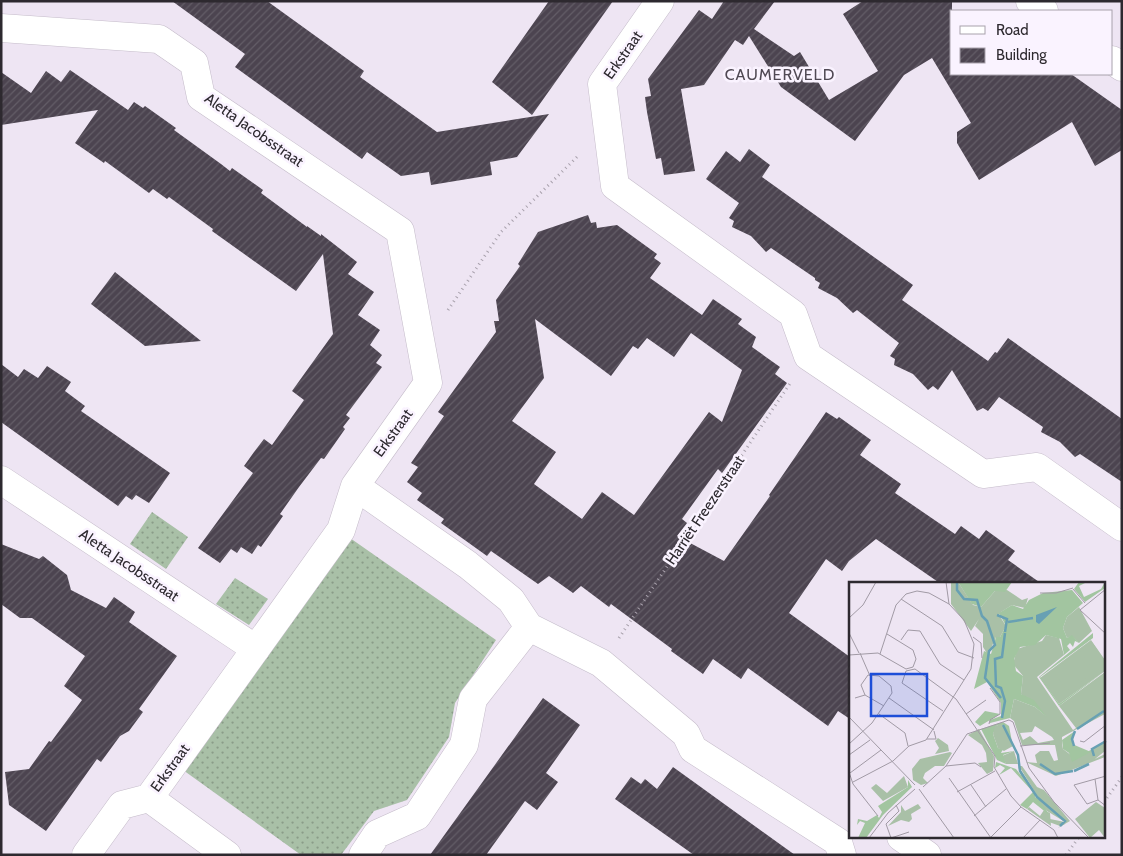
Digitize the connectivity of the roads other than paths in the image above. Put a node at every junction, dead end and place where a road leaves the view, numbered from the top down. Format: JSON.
{"nodes":[{"id":1,"x":660,"y":1,"type":"edge"},
{"id":2,"x":1030,"y":1,"type":"edge"},
{"id":3,"x":1043,"y":10,"type":"edge"},
{"id":4,"x":1,"y":28,"type":"edge"},
{"id":5,"x":423,"y":348,"type":"joint"},
{"id":6,"x":1,"y":480,"type":"edge"},
{"id":7,"x":355,"y":486,"type":"junction"},
{"id":8,"x":1122,"y":527,"type":"edge"},
{"id":9,"x":529,"y":628,"type":"junction"},
{"id":10,"x":256,"y":649,"type":"junction"},
{"id":11,"x":149,"y":798,"type":"junction"},
{"id":12,"x":902,"y":838,"type":"edge"},
{"id":13,"x":845,"y":845,"type":"edge"},
{"id":14,"x":86,"y":855,"type":"edge"},
{"id":15,"x":227,"y":855,"type":"edge"},
{"id":16,"x":363,"y":855,"type":"edge"},
{"id":17,"x":927,"y":855,"type":"edge"}],
"edges":[{"from":1,"to":8,"type":"street","name":"Erkstraat"},
{"from":2,"to":3,"type":"street"},
{"from":4,"to":5,"type":"street","name":"Aletta Jacobsstraat"},
{"from":5,"to":7,"type":"street","name":"Erkstraat"},
{"from":6,"to":10,"type":"street","name":"Aletta Jacobsstraat"},
{"from":7,"to":9,"type":"street"},
{"from":7,"to":10,"type":"street","name":"Erkstraat"},
{"from":9,"to":13,"type":"street"},
{"from":9,"to":16,"type":"street"},
{"from":10,"to":11,"type":"street","name":"Erkstraat"},
{"from":11,"to":14,"type":"street","name":"Erkstraat"},
{"from":11,"to":15,"type":"street"},
{"from":12,"to":17,"type":"street"}]}
